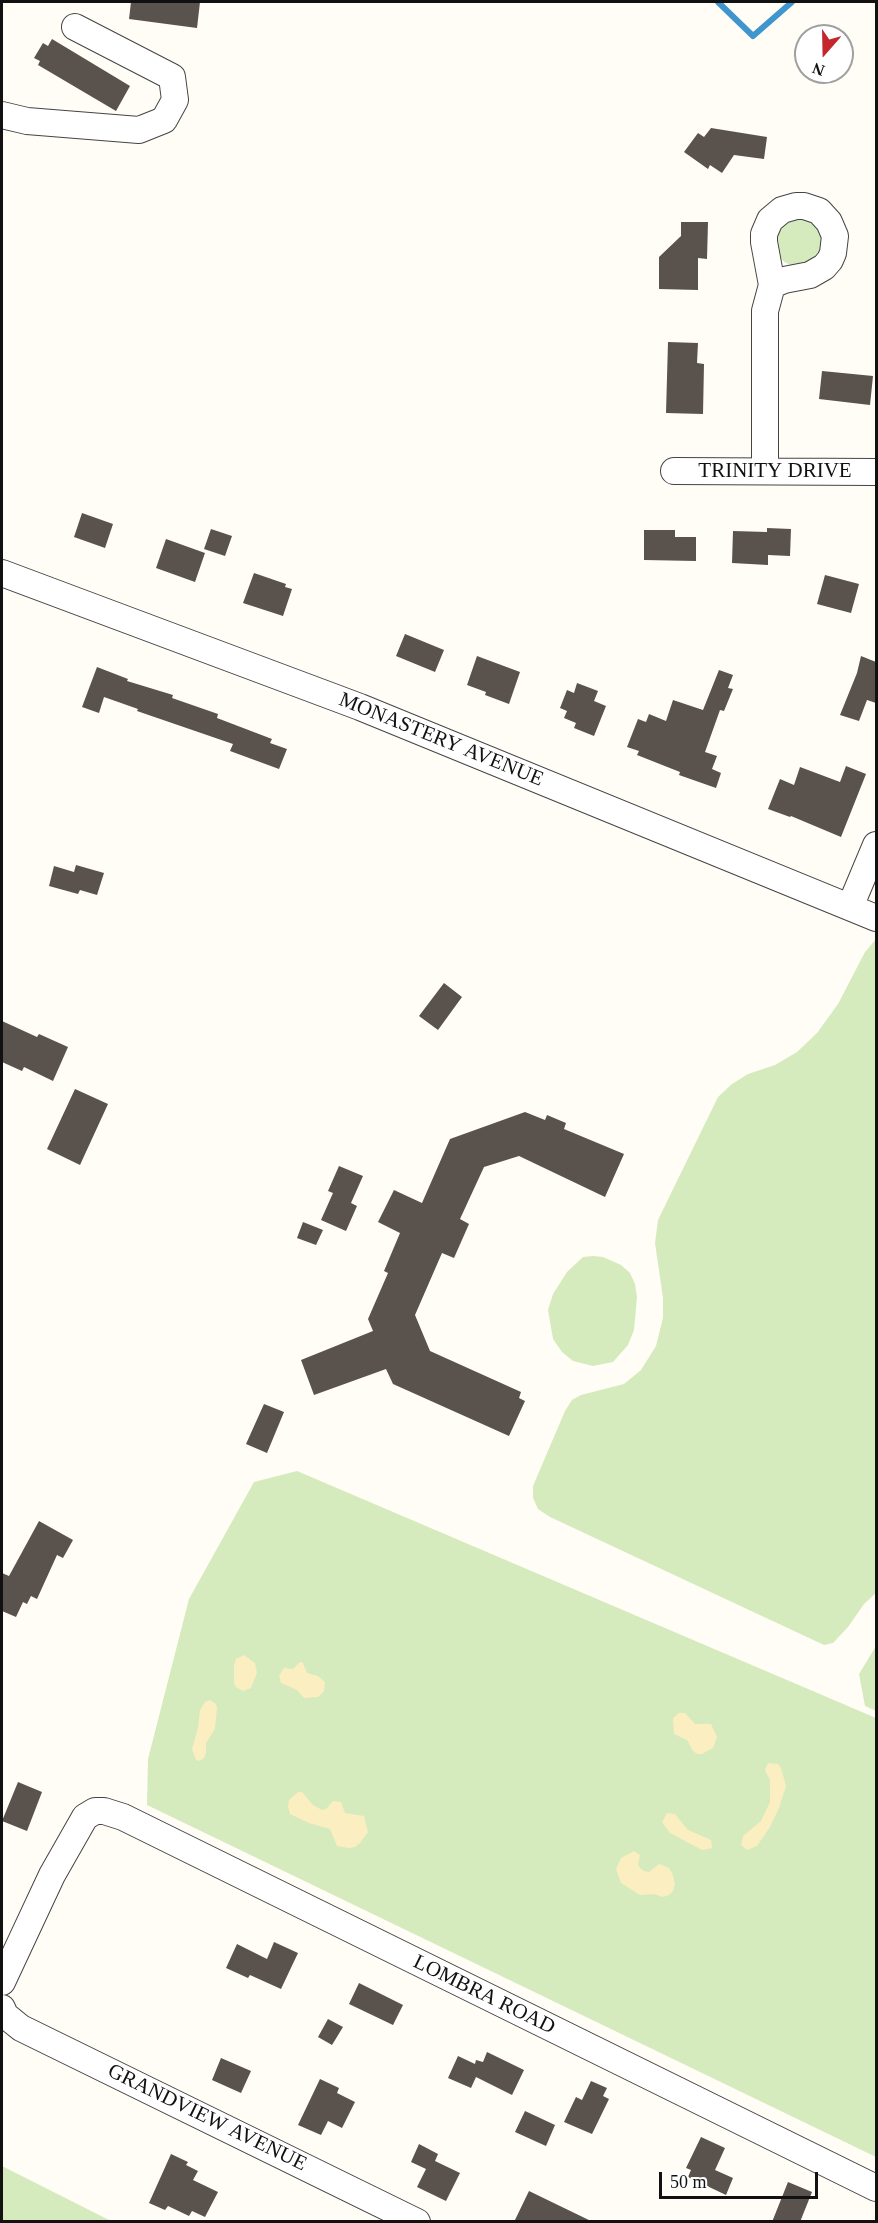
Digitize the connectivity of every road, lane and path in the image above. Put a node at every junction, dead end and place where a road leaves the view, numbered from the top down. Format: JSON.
{"nodes":[{"id":1,"x":75,"y":27,"type":"dead end"},
{"id":2,"x":2,"y":115,"type":"edge"},
{"id":3,"x":772,"y":285,"type":"dead end"},
{"id":4,"x":674,"y":471,"type":"dead end"},
{"id":5,"x":765,"y":471,"type":"junction"},
{"id":6,"x":876,"y":472,"type":"edge"},
{"id":7,"x":2,"y":573,"type":"edge"},
{"id":8,"x":876,"y":845,"type":"edge"},
{"id":9,"x":850,"y":907,"type":"junction"},
{"id":10,"x":876,"y":918,"type":"edge"},
{"id":11,"x":2,"y":1982,"type":"edge"},
{"id":12,"x":2,"y":2008,"type":"edge"},
{"id":13,"x":876,"y":2188,"type":"edge"},
{"id":14,"x":417,"y":2222,"type":"edge"}],
"edges":[{"from":1,"to":2,"type":"street"},
{"from":3,"to":5,"type":"street"},
{"from":4,"to":5,"type":"street","name":"TRINITY DRIVE"},
{"from":5,"to":6,"type":"street","name":"TRINITY DRIVE"},
{"from":7,"to":9,"type":"street","name":"MONASTERY AVENUE"},
{"from":8,"to":9,"type":"street"},
{"from":9,"to":10,"type":"street","name":"MONASTERY AVENUE"},
{"from":11,"to":13,"type":"street","name":"LOMBRA ROAD"},
{"from":12,"to":14,"type":"street","name":"GRANDVIEW AVENUE"}]}
